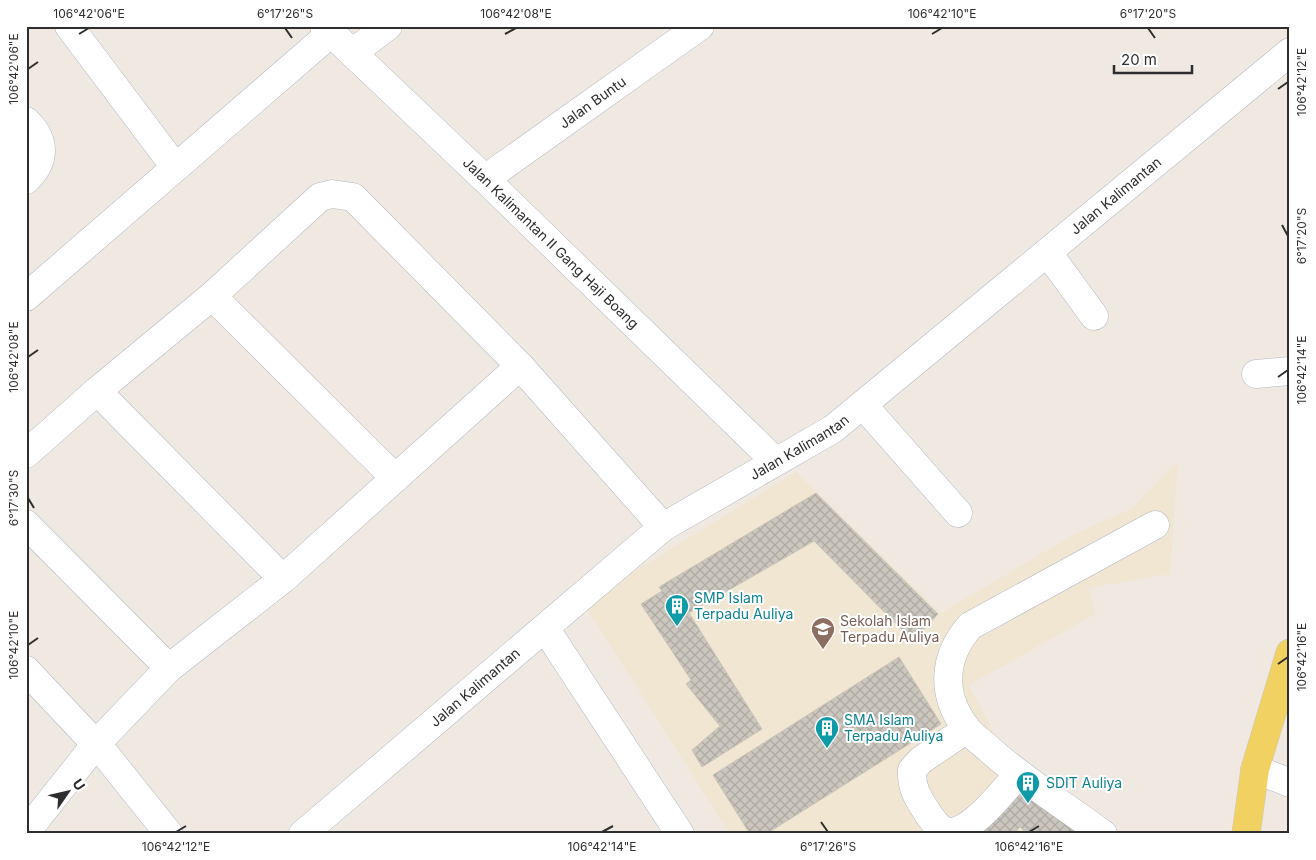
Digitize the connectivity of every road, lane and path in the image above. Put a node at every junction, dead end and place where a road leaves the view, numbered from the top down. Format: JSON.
{"nodes":[{"id":1,"x":69,"y":26,"type":"edge"},
{"id":2,"x":388,"y":26,"type":"edge"},
{"id":3,"x":700,"y":26,"type":"edge"},
{"id":4,"x":328,"y":30,"type":"edge"},
{"id":5,"x":1290,"y":52,"type":"edge"},
{"id":6,"x":352,"y":53,"type":"junction"},
{"id":7,"x":26,"y":121,"type":"edge"},
{"id":8,"x":175,"y":167,"type":"junction"},
{"id":9,"x":486,"y":179,"type":"junction"},
{"id":10,"x":26,"y":180,"type":"edge"},
{"id":11,"x":1048,"y":253,"type":"junction"},
{"id":12,"x":212,"y":296,"type":"junction"},
{"id":13,"x":26,"y":297,"type":"edge"},
{"id":14,"x":1094,"y":316,"type":"dead end"},
{"id":15,"x":520,"y":366,"type":"junction"},
{"id":16,"x":1290,"y":371,"type":"edge"},
{"id":17,"x":1256,"y":374,"type":"dead end"},
{"id":18,"x":97,"y":391,"type":"junction"},
{"id":19,"x":863,"y":405,"type":"junction"},
{"id":20,"x":26,"y":454,"type":"edge"},
{"id":21,"x":775,"y":461,"type":"junction"},
{"id":22,"x":395,"y":478,"type":"junction"},
{"id":23,"x":958,"y":513,"type":"dead end"},
{"id":24,"x":26,"y":524,"type":"edge"},
{"id":25,"x":1155,"y":525,"type":"dead end"},
{"id":26,"x":663,"y":527,"type":"junction"},
{"id":27,"x":283,"y":579,"type":"junction"},
{"id":28,"x":545,"y":628,"type":"junction"},
{"id":29,"x":1290,"y":653,"type":"edge"},
{"id":30,"x":169,"y":668,"type":"junction"},
{"id":31,"x":26,"y":670,"type":"edge"},
{"id":32,"x":967,"y":729,"type":"junction"},
{"id":33,"x":96,"y":744,"type":"junction"},
{"id":34,"x":1255,"y":769,"type":"junction"},
{"id":35,"x":1018,"y":774,"type":"junction"},
{"id":36,"x":1290,"y":783,"type":"edge"},
{"id":37,"x":26,"y":832,"type":"edge"},
{"id":38,"x":169,"y":834,"type":"edge"},
{"id":39,"x":303,"y":834,"type":"edge"},
{"id":40,"x":680,"y":834,"type":"edge"},
{"id":41,"x":1103,"y":834,"type":"edge"},
{"id":42,"x":1246,"y":834,"type":"edge"}],
"edges":[{"from":1,"to":8,"type":"street"},
{"from":2,"to":6,"type":"street"},
{"from":3,"to":9,"type":"street","name":"Jalan Buntu"},
{"from":4,"to":6,"type":"street","name":"Jalan Kalimantan II Gang Haji Boang"},
{"from":4,"to":8,"type":"street"},
{"from":5,"to":11,"type":"street","name":"Jalan Kalimantan"},
{"from":6,"to":9,"type":"street","name":"Jalan Kalimantan II Gang Haji Boang"},
{"from":7,"to":10,"type":"street"},
{"from":8,"to":13,"type":"street"},
{"from":9,"to":21,"type":"street","name":"Jalan Kalimantan II Gang Haji Boang"},
{"from":11,"to":14,"type":"street"},
{"from":11,"to":19,"type":"street","name":"Jalan Kalimantan"},
{"from":12,"to":15,"type":"street"},
{"from":12,"to":18,"type":"street"},
{"from":12,"to":22,"type":"street"},
{"from":15,"to":22,"type":"street"},
{"from":15,"to":26,"type":"street"},
{"from":16,"to":17,"type":"street"},
{"from":18,"to":20,"type":"street"},
{"from":18,"to":27,"type":"street"},
{"from":19,"to":21,"type":"street","name":"Jalan Kalimantan"},
{"from":19,"to":23,"type":"street"},
{"from":21,"to":26,"type":"street","name":"Jalan Kalimantan"},
{"from":22,"to":27,"type":"street"},
{"from":24,"to":30,"type":"street"},
{"from":25,"to":32,"type":"street"},
{"from":26,"to":28,"type":"street","name":"Jalan Kalimantan"},
{"from":27,"to":30,"type":"street"},
{"from":28,"to":39,"type":"street","name":"Jalan Kalimantan"},
{"from":28,"to":40,"type":"street"},
{"from":29,"to":34,"type":"main road"},
{"from":30,"to":33,"type":"street"},
{"from":31,"to":33,"type":"street"},
{"from":32,"to":35,"type":"street"},
{"from":32,"to":35,"type":"street"},
{"from":33,"to":37,"type":"street"},
{"from":33,"to":38,"type":"street"},
{"from":34,"to":36,"type":"street"},
{"from":34,"to":42,"type":"main road"},
{"from":35,"to":41,"type":"street"}]}
